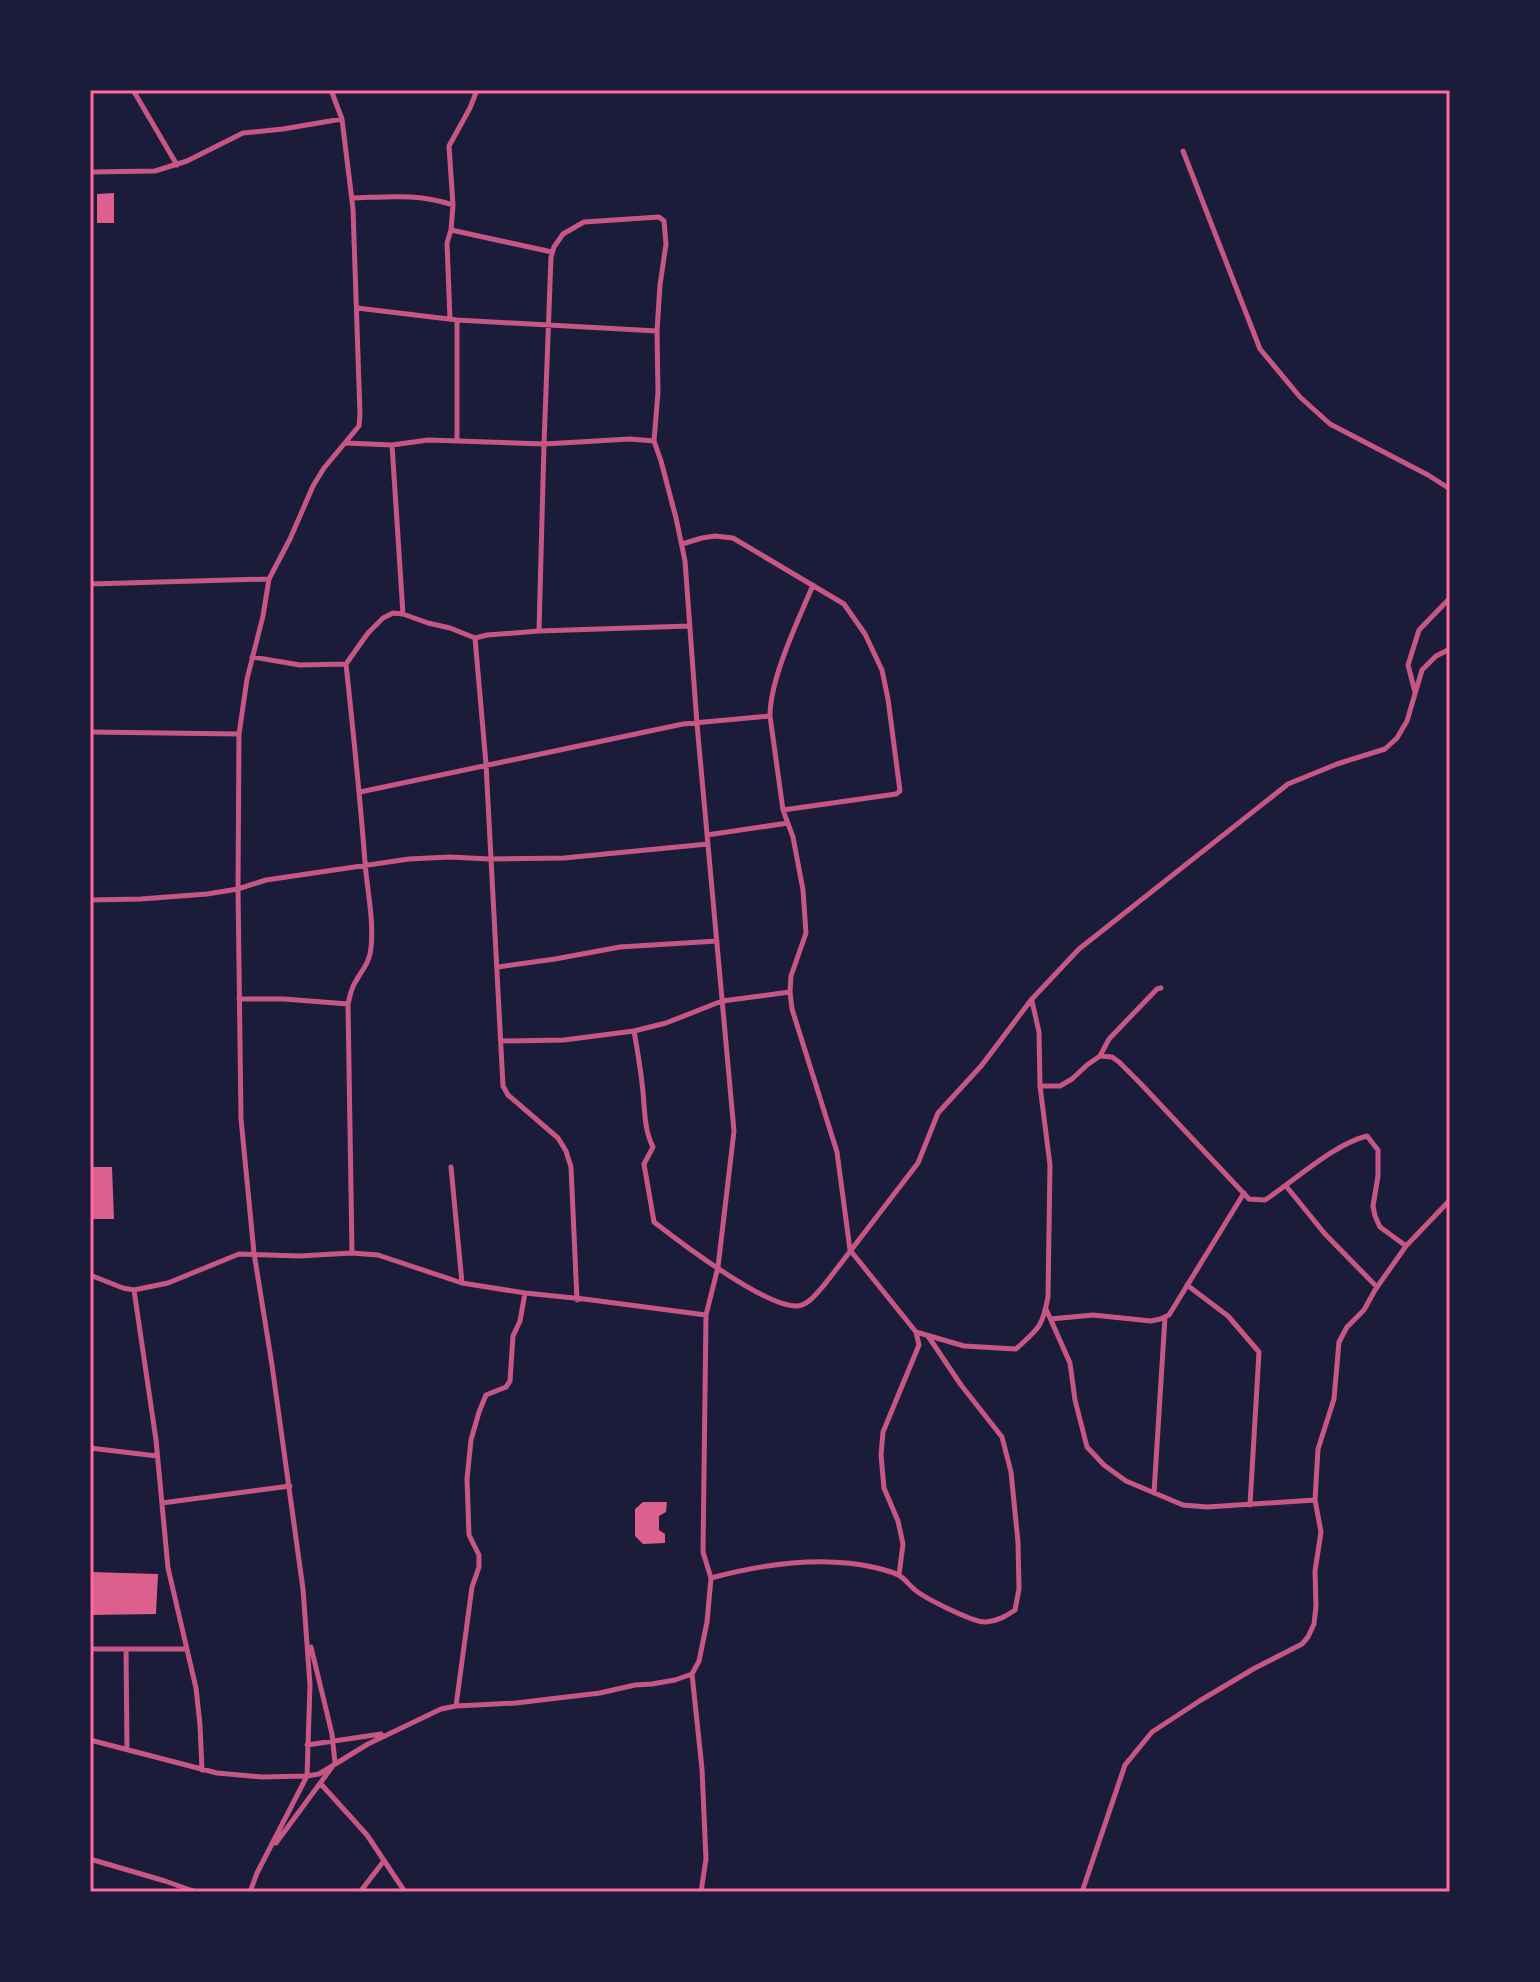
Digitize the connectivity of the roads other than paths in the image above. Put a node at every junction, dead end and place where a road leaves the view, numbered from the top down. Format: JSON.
{"nodes":[{"id":1,"x":133,"y":90,"type":"edge"},
{"id":2,"x":331,"y":90,"type":"edge"},
{"id":3,"x":477,"y":90,"type":"edge"},
{"id":4,"x":342,"y":119,"type":"junction"},
{"id":5,"x":1183,"y":151,"type":"dead end"},
{"id":6,"x":177,"y":165,"type":"junction"},
{"id":7,"x":90,"y":172,"type":"edge"},
{"id":8,"x":352,"y":198,"type":"junction"},
{"id":9,"x":453,"y":205,"type":"junction"},
{"id":10,"x":451,"y":230,"type":"junction"},
{"id":11,"x":552,"y":252,"type":"junction"},
{"id":12,"x":357,"y":308,"type":"junction"},
{"id":13,"x":454,"y":319,"type":"junction"},
{"id":14,"x":548,"y":326,"type":"junction"},
{"id":15,"x":657,"y":331,"type":"junction"},
{"id":16,"x":457,"y":441,"type":"junction"},
{"id":17,"x":654,"y":441,"type":"junction"},
{"id":18,"x":346,"y":443,"type":"junction"},
{"id":19,"x":544,"y":444,"type":"junction"},
{"id":20,"x":392,"y":445,"type":"junction"},
{"id":21,"x":1450,"y":489,"type":"edge"},
{"id":22,"x":682,"y":544,"type":"junction"},
{"id":23,"x":269,"y":579,"type":"junction"},
{"id":24,"x":90,"y":584,"type":"edge"},
{"id":25,"x":813,"y":585,"type":"junction"},
{"id":26,"x":1450,"y":598,"type":"edge"},
{"id":27,"x":403,"y":614,"type":"junction"},
{"id":28,"x":689,"y":626,"type":"junction"},
{"id":29,"x":539,"y":631,"type":"junction"},
{"id":30,"x":475,"y":638,"type":"junction"},
{"id":31,"x":1450,"y":649,"type":"edge"},
{"id":32,"x":252,"y":657,"type":"junction"},
{"id":33,"x":346,"y":664,"type":"junction"},
{"id":34,"x":1415,"y":693,"type":"junction"},
{"id":35,"x":770,"y":716,"type":"junction"},
{"id":36,"x":697,"y":724,"type":"junction"},
{"id":37,"x":90,"y":732,"type":"edge"},
{"id":38,"x":239,"y":734,"type":"junction"},
{"id":39,"x":486,"y":764,"type":"junction"},
{"id":40,"x":360,"y":792,"type":"junction"},
{"id":41,"x":783,"y":810,"type":"junction"},
{"id":42,"x":788,"y":823,"type":"junction"},
{"id":43,"x":707,"y":835,"type":"junction"},
{"id":44,"x":708,"y":844,"type":"junction"},
{"id":45,"x":490,"y":859,"type":"junction"},
{"id":46,"x":365,"y":865,"type":"junction"},
{"id":47,"x":238,"y":889,"type":"junction"},
{"id":48,"x":90,"y":900,"type":"edge"},
{"id":49,"x":717,"y":941,"type":"junction"},
{"id":50,"x":498,"y":967,"type":"junction"},
{"id":51,"x":1161,"y":988,"type":"dead end"},
{"id":52,"x":790,"y":992,"type":"junction"},
{"id":53,"x":239,"y":999,"type":"junction"},
{"id":54,"x":1031,"y":1000,"type":"junction"},
{"id":55,"x":722,"y":1001,"type":"junction"},
{"id":56,"x":348,"y":1004,"type":"junction"},
{"id":57,"x":634,"y":1031,"type":"junction"},
{"id":58,"x":501,"y":1041,"type":"junction"},
{"id":59,"x":1100,"y":1056,"type":"junction"},
{"id":60,"x":1040,"y":1086,"type":"junction"},
{"id":61,"x":451,"y":1167,"type":"dead end"},
{"id":62,"x":1286,"y":1186,"type":"junction"},
{"id":63,"x":1244,"y":1193,"type":"junction"},
{"id":64,"x":1450,"y":1200,"type":"edge"},
{"id":65,"x":1406,"y":1246,"type":"junction"},
{"id":66,"x":850,"y":1250,"type":"junction"},
{"id":67,"x":254,"y":1253,"type":"junction"},
{"id":68,"x":352,"y":1253,"type":"junction"},
{"id":69,"x":718,"y":1267,"type":"junction"},
{"id":70,"x":90,"y":1275,"type":"edge"},
{"id":71,"x":462,"y":1283,"type":"junction"},
{"id":72,"x":1187,"y":1285,"type":"junction"},
{"id":73,"x":1377,"y":1287,"type":"junction"},
{"id":74,"x":134,"y":1290,"type":"junction"},
{"id":75,"x":525,"y":1293,"type":"junction"},
{"id":76,"x":577,"y":1300,"type":"junction"},
{"id":77,"x":1046,"y":1308,"type":"junction"},
{"id":78,"x":706,"y":1315,"type":"junction"},
{"id":79,"x":1165,"y":1317,"type":"junction"},
{"id":80,"x":1051,"y":1319,"type":"junction"},
{"id":81,"x":916,"y":1332,"type":"junction"},
{"id":82,"x":928,"y":1336,"type":"junction"},
{"id":83,"x":90,"y":1448,"type":"edge"},
{"id":84,"x":157,"y":1456,"type":"junction"},
{"id":85,"x":290,"y":1486,"type":"junction"},
{"id":86,"x":1154,"y":1493,"type":"junction"},
{"id":87,"x":1315,"y":1500,"type":"junction"},
{"id":88,"x":162,"y":1503,"type":"junction"},
{"id":89,"x":1250,"y":1505,"type":"junction"},
{"id":90,"x":899,"y":1575,"type":"junction"},
{"id":91,"x":711,"y":1578,"type":"junction"},
{"id":92,"x":308,"y":1634,"type":"junction"},
{"id":93,"x":90,"y":1649,"type":"edge"},
{"id":94,"x":126,"y":1649,"type":"junction"},
{"id":95,"x":186,"y":1649,"type":"junction"},
{"id":96,"x":692,"y":1674,"type":"junction"},
{"id":97,"x":456,"y":1706,"type":"junction"},
{"id":98,"x":390,"y":1733,"type":"junction"},
{"id":99,"x":90,"y":1740,"type":"edge"},
{"id":100,"x":333,"y":1741,"type":"junction"},
{"id":101,"x":307,"y":1745,"type":"junction"},
{"id":102,"x":127,"y":1749,"type":"junction"},
{"id":103,"x":335,"y":1763,"type":"junction"},
{"id":104,"x":202,"y":1770,"type":"junction"},
{"id":105,"x":307,"y":1776,"type":"junction"},
{"id":106,"x":320,"y":1783,"type":"junction"},
{"id":107,"x":266,"y":1857,"type":"junction"},
{"id":108,"x":90,"y":1859,"type":"edge"},
{"id":109,"x":383,"y":1862,"type":"junction"},
{"id":110,"x":196,"y":1892,"type":"edge"},
{"id":111,"x":250,"y":1892,"type":"edge"},
{"id":112,"x":360,"y":1892,"type":"edge"},
{"id":113,"x":405,"y":1892,"type":"edge"},
{"id":114,"x":701,"y":1892,"type":"edge"},
{"id":115,"x":1082,"y":1892,"type":"edge"}],
"edges":[{"from":1,"to":6,"type":"street"},
{"from":2,"to":4,"type":"street"},
{"from":3,"to":9,"type":"street"},
{"from":4,"to":6,"type":"street"},
{"from":4,"to":8,"type":"street"},
{"from":5,"to":21,"type":"street"},
{"from":6,"to":7,"type":"street"},
{"from":8,"to":9,"type":"street"},
{"from":8,"to":12,"type":"street"},
{"from":9,"to":10,"type":"street"},
{"from":10,"to":11,"type":"street"},
{"from":10,"to":13,"type":"street"},
{"from":11,"to":14,"type":"street"},
{"from":11,"to":15,"type":"street"},
{"from":12,"to":13,"type":"street"},
{"from":12,"to":18,"type":"street"},
{"from":13,"to":14,"type":"street"},
{"from":13,"to":16,"type":"street"},
{"from":14,"to":15,"type":"street"},
{"from":14,"to":19,"type":"street"},
{"from":15,"to":17,"type":"street"},
{"from":16,"to":19,"type":"street"},
{"from":16,"to":20,"type":"street"},
{"from":17,"to":19,"type":"street"},
{"from":17,"to":22,"type":"street"},
{"from":18,"to":20,"type":"street"},
{"from":18,"to":23,"type":"street"},
{"from":19,"to":29,"type":"street"},
{"from":20,"to":27,"type":"street"},
{"from":22,"to":25,"type":"street"},
{"from":22,"to":28,"type":"street"},
{"from":23,"to":24,"type":"street"},
{"from":23,"to":32,"type":"street"},
{"from":25,"to":35,"type":"street"},
{"from":25,"to":41,"type":"street"},
{"from":26,"to":34,"type":"street"},
{"from":27,"to":30,"type":"street"},
{"from":27,"to":33,"type":"street"},
{"from":28,"to":29,"type":"street"},
{"from":28,"to":36,"type":"street"},
{"from":29,"to":30,"type":"street"},
{"from":30,"to":39,"type":"street"},
{"from":31,"to":34,"type":"street"},
{"from":32,"to":33,"type":"street"},
{"from":32,"to":38,"type":"street"},
{"from":33,"to":40,"type":"street"},
{"from":34,"to":54,"type":"street"},
{"from":35,"to":36,"type":"street"},
{"from":35,"to":41,"type":"street"},
{"from":36,"to":39,"type":"street"},
{"from":36,"to":43,"type":"street"},
{"from":37,"to":38,"type":"street"},
{"from":38,"to":47,"type":"street"},
{"from":39,"to":40,"type":"street"},
{"from":39,"to":45,"type":"street"},
{"from":40,"to":46,"type":"street"},
{"from":41,"to":42,"type":"street"},
{"from":42,"to":43,"type":"street"},
{"from":42,"to":52,"type":"street"},
{"from":43,"to":44,"type":"street"},
{"from":44,"to":45,"type":"street"},
{"from":44,"to":49,"type":"street"},
{"from":45,"to":46,"type":"street"},
{"from":45,"to":50,"type":"street"},
{"from":46,"to":47,"type":"street"},
{"from":46,"to":56,"type":"street"},
{"from":47,"to":48,"type":"street"},
{"from":47,"to":53,"type":"street"},
{"from":49,"to":50,"type":"street"},
{"from":49,"to":55,"type":"street"},
{"from":50,"to":58,"type":"street"},
{"from":51,"to":59,"type":"street"},
{"from":52,"to":55,"type":"street"},
{"from":52,"to":66,"type":"street"},
{"from":53,"to":56,"type":"street"},
{"from":53,"to":67,"type":"street"},
{"from":54,"to":60,"type":"street"},
{"from":54,"to":66,"type":"street"},
{"from":55,"to":57,"type":"street"},
{"from":55,"to":69,"type":"street"},
{"from":56,"to":68,"type":"street"},
{"from":57,"to":58,"type":"street"},
{"from":57,"to":69,"type":"street"},
{"from":58,"to":76,"type":"street"},
{"from":59,"to":60,"type":"street"},
{"from":59,"to":63,"type":"street"},
{"from":60,"to":77,"type":"street"},
{"from":61,"to":71,"type":"street"},
{"from":62,"to":63,"type":"street"},
{"from":62,"to":65,"type":"street"},
{"from":62,"to":73,"type":"street"},
{"from":63,"to":72,"type":"street"},
{"from":64,"to":65,"type":"street"},
{"from":65,"to":73,"type":"street"},
{"from":66,"to":69,"type":"street"},
{"from":66,"to":81,"type":"street"},
{"from":67,"to":68,"type":"street"},
{"from":67,"to":74,"type":"street"},
{"from":67,"to":85,"type":"street"},
{"from":68,"to":71,"type":"street"},
{"from":69,"to":78,"type":"street"},
{"from":70,"to":74,"type":"street"},
{"from":71,"to":75,"type":"street"},
{"from":72,"to":79,"type":"street"},
{"from":72,"to":89,"type":"street"},
{"from":73,"to":87,"type":"street"},
{"from":74,"to":84,"type":"street"},
{"from":75,"to":76,"type":"street"},
{"from":75,"to":97,"type":"street"},
{"from":76,"to":78,"type":"street"},
{"from":77,"to":80,"type":"street"},
{"from":77,"to":82,"type":"street"},
{"from":78,"to":91,"type":"street"},
{"from":79,"to":80,"type":"street"},
{"from":79,"to":86,"type":"street"},
{"from":80,"to":86,"type":"street"},
{"from":81,"to":82,"type":"street"},
{"from":81,"to":90,"type":"street"},
{"from":82,"to":90,"type":"street"},
{"from":83,"to":84,"type":"street"},
{"from":84,"to":88,"type":"street"},
{"from":85,"to":88,"type":"street"},
{"from":85,"to":92,"type":"street"},
{"from":86,"to":89,"type":"street"},
{"from":87,"to":89,"type":"street"},
{"from":87,"to":115,"type":"street"},
{"from":88,"to":95,"type":"street"},
{"from":90,"to":91,"type":"street"},
{"from":91,"to":96,"type":"street"},
{"from":92,"to":100,"type":"street"},
{"from":92,"to":101,"type":"street"},
{"from":93,"to":94,"type":"street"},
{"from":94,"to":95,"type":"street"},
{"from":94,"to":102,"type":"street"},
{"from":95,"to":104,"type":"street"},
{"from":96,"to":97,"type":"street"},
{"from":96,"to":114,"type":"street"},
{"from":97,"to":98,"type":"street"},
{"from":98,"to":100,"type":"street"},
{"from":98,"to":103,"type":"street"},
{"from":99,"to":102,"type":"street"},
{"from":100,"to":101,"type":"street"},
{"from":100,"to":103,"type":"street"},
{"from":101,"to":105,"type":"street"},
{"from":102,"to":104,"type":"street"},
{"from":103,"to":105,"type":"street"},
{"from":103,"to":106,"type":"street"},
{"from":104,"to":105,"type":"street"},
{"from":105,"to":107,"type":"street"},
{"from":106,"to":107,"type":"street"},
{"from":106,"to":109,"type":"street"},
{"from":107,"to":111,"type":"street"},
{"from":108,"to":110,"type":"street"},
{"from":109,"to":112,"type":"street"},
{"from":109,"to":113,"type":"street"}]}
